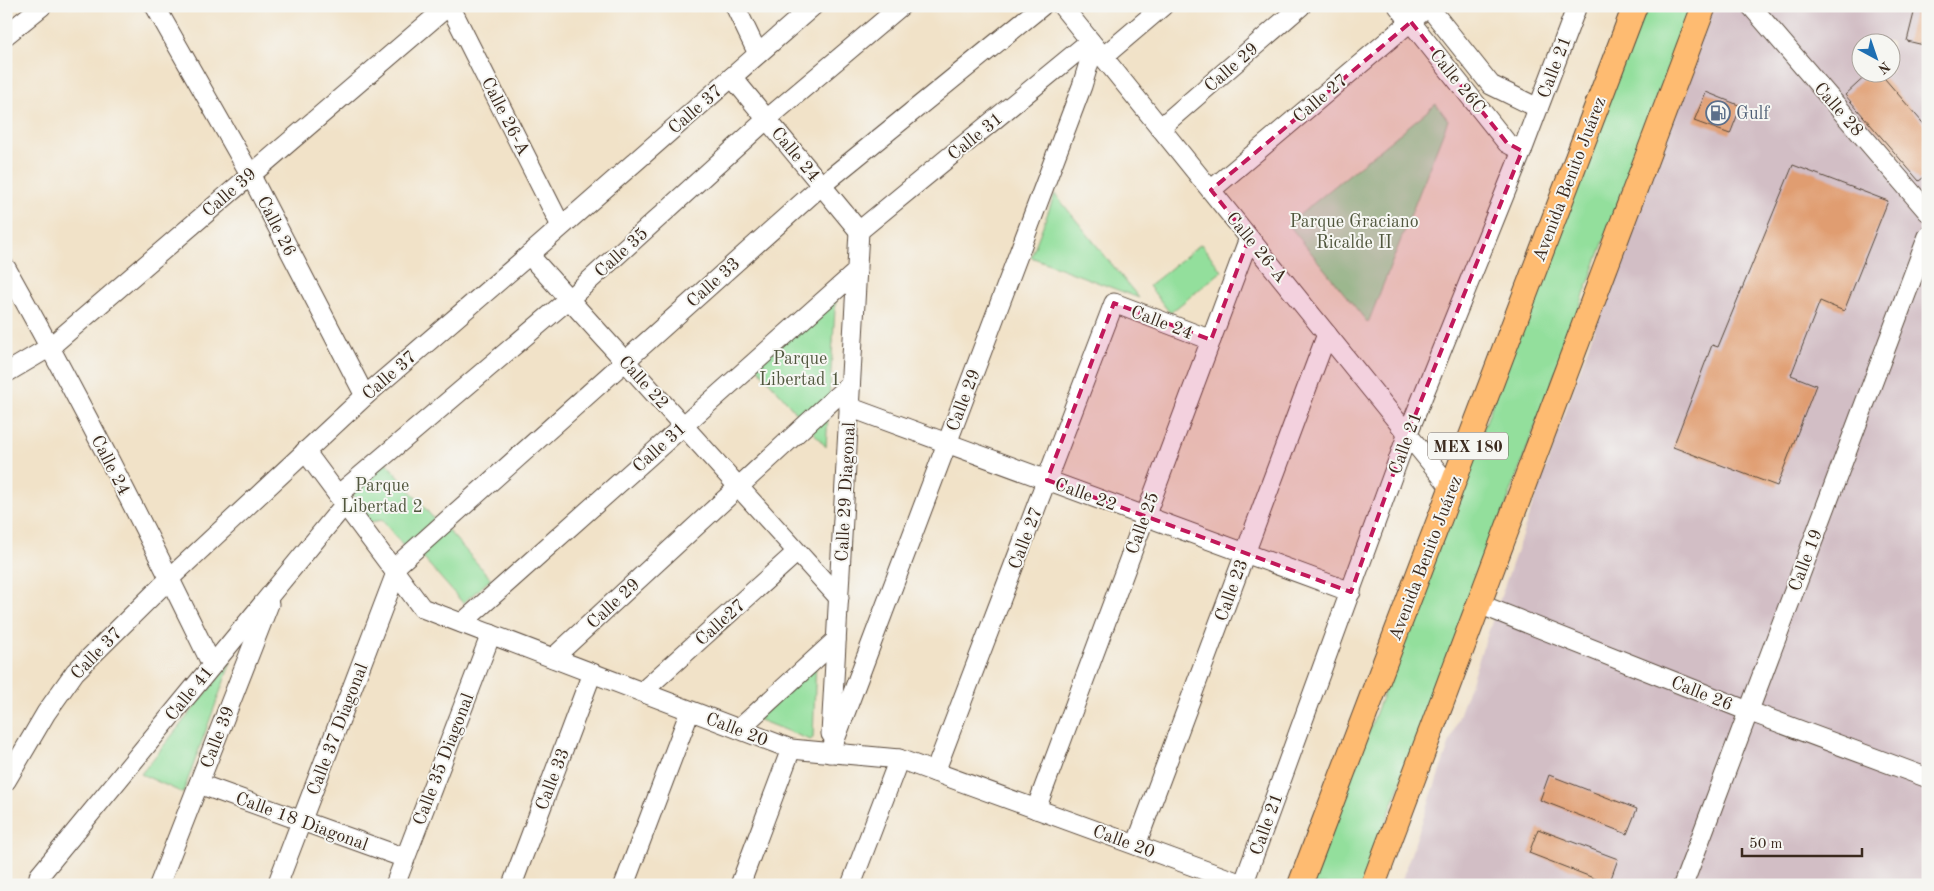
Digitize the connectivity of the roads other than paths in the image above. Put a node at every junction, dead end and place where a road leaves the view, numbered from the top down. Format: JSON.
{"nodes":[{"id":1,"x":42,"y":6,"type":"edge"},
{"id":2,"x":156,"y":6,"type":"edge"},
{"id":3,"x":449,"y":6,"type":"edge"},
{"id":4,"x":735,"y":6,"type":"edge"},
{"id":5,"x":813,"y":6,"type":"edge"},
{"id":6,"x":901,"y":6,"type":"edge"},
{"id":7,"x":1042,"y":6,"type":"edge"},
{"id":8,"x":1062,"y":6,"type":"edge"},
{"id":9,"x":1163,"y":6,"type":"edge"},
{"id":10,"x":1302,"y":6,"type":"edge"},
{"id":11,"x":1398,"y":6,"type":"edge"},
{"id":12,"x":1429,"y":6,"type":"edge"},
{"id":13,"x":1577,"y":6,"type":"edge"},
{"id":14,"x":1635,"y":6,"type":"edge"},
{"id":15,"x":1704,"y":6,"type":"edge"},
{"id":16,"x":1751,"y":6,"type":"edge"},
{"id":17,"x":1410,"y":22,"type":"junction"},
{"id":18,"x":6,"y":35,"type":"edge"},
{"id":19,"x":1096,"y":48,"type":"junction"},
{"id":20,"x":758,"y":54,"type":"junction"},
{"id":21,"x":732,"y":77,"type":"junction"},
{"id":22,"x":1538,"y":108,"type":"junction"},
{"id":23,"x":767,"y":119,"type":"junction"},
{"id":24,"x":1160,"y":128,"type":"junction"},
{"id":25,"x":1522,"y":151,"type":"junction"},
{"id":26,"x":250,"y":174,"type":"junction"},
{"id":27,"x":822,"y":185,"type":"junction"},
{"id":28,"x":1211,"y":190,"type":"junction"},
{"id":29,"x":1928,"y":212,"type":"edge"},
{"id":30,"x":562,"y":226,"type":"junction"},
{"id":31,"x":859,"y":231,"type":"junction"},
{"id":32,"x":1928,"y":236,"type":"edge"},
{"id":33,"x":1249,"y":238,"type":"junction"},
{"id":34,"x":529,"y":255,"type":"junction"},
{"id":35,"x":6,"y":268,"type":"edge"},
{"id":36,"x":857,"y":270,"type":"junction"},
{"id":37,"x":568,"y":299,"type":"junction"},
{"id":38,"x":1114,"y":303,"type":"joint"},
{"id":39,"x":1327,"y":334,"type":"junction"},
{"id":40,"x":1211,"y":340,"type":"junction"},
{"id":41,"x":50,"y":347,"type":"junction"},
{"id":42,"x":625,"y":361,"type":"junction"},
{"id":43,"x":6,"y":373,"type":"edge"},
{"id":44,"x":850,"y":384,"type":"junction"},
{"id":45,"x":364,"y":396,"type":"junction"},
{"id":46,"x":849,"y":407,"type":"junction"},
{"id":47,"x":683,"y":425,"type":"junction"},
{"id":48,"x":1408,"y":433,"type":"junction"},
{"id":49,"x":947,"y":443,"type":"junction"},
{"id":50,"x":305,"y":451,"type":"junction"},
{"id":51,"x":1047,"y":480,"type":"junction"},
{"id":52,"x":739,"y":487,"type":"junction"},
{"id":53,"x":1452,"y":488,"type":"junction"},
{"id":54,"x":342,"y":500,"type":"junction"},
{"id":55,"x":1145,"y":516,"type":"junction"},
{"id":56,"x":797,"y":552,"type":"junction"},
{"id":57,"x":1245,"y":553,"type":"junction"},
{"id":58,"x":395,"y":571,"type":"junction"},
{"id":59,"x":170,"y":578,"type":"junction"},
{"id":60,"x":275,"y":589,"type":"junction"},
{"id":61,"x":1351,"y":592,"type":"junction"},
{"id":62,"x":839,"y":598,"type":"junction"},
{"id":63,"x":1479,"y":604,"type":"junction"},
{"id":64,"x":462,"y":623,"type":"junction"},
{"id":65,"x":491,"y":634,"type":"junction"},
{"id":66,"x":836,"y":640,"type":"junction"},
{"id":67,"x":553,"y":658,"type":"junction"},
{"id":68,"x":212,"y":665,"type":"junction"},
{"id":69,"x":592,"y":673,"type":"junction"},
{"id":70,"x":642,"y":692,"type":"junction"},
{"id":71,"x":690,"y":710,"type":"junction"},
{"id":72,"x":1748,"y":711,"type":"junction"},
{"id":73,"x":738,"y":729,"type":"junction"},
{"id":74,"x":791,"y":749,"type":"junction"},
{"id":75,"x":830,"y":753,"type":"junction"},
{"id":76,"x":899,"y":759,"type":"junction"},
{"id":77,"x":935,"y":772,"type":"junction"},
{"id":78,"x":1928,"y":778,"type":"edge"},
{"id":79,"x":6,"y":781,"type":"edge"},
{"id":80,"x":199,"y":784,"type":"junction"},
{"id":81,"x":1036,"y":809,"type":"junction"},
{"id":82,"x":302,"y":820,"type":"junction"},
{"id":83,"x":1136,"y":845,"type":"junction"},
{"id":84,"x":405,"y":858,"type":"junction"},
{"id":85,"x":38,"y":885,"type":"edge"},
{"id":86,"x":159,"y":885,"type":"edge"},
{"id":87,"x":277,"y":885,"type":"edge"},
{"id":88,"x":395,"y":885,"type":"edge"},
{"id":89,"x":512,"y":885,"type":"edge"},
{"id":90,"x":624,"y":885,"type":"edge"},
{"id":91,"x":740,"y":885,"type":"edge"},
{"id":92,"x":851,"y":885,"type":"edge"},
{"id":93,"x":1244,"y":885,"type":"edge"},
{"id":94,"x":1300,"y":885,"type":"edge"},
{"id":95,"x":1373,"y":885,"type":"edge"},
{"id":96,"x":1683,"y":885,"type":"edge"}],
"edges":[{"from":1,"to":18,"type":"street"},
{"from":2,"to":26,"type":"street","name":"Calle 26"},
{"from":3,"to":26,"type":"street","name":"Calle 39"},
{"from":3,"to":30,"type":"street","name":"Calle 26-A"},
{"from":4,"to":20,"type":"street"},
{"from":5,"to":20,"type":"street","name":"Calle 37"},
{"from":6,"to":23,"type":"street","name":"Calle 35"},
{"from":7,"to":27,"type":"street","name":"Calle 33"},
{"from":8,"to":19,"type":"street","name":"Calle 26-A"},
{"from":9,"to":19,"type":"street","name":"Calle 31"},
{"from":10,"to":24,"type":"street","name":"Calle 29"},
{"from":11,"to":17,"type":"street","name":"Calle 26C"},
{"from":12,"to":17,"type":"street","name":"Calle 27"},
{"from":12,"to":22,"type":"street","name":"Calle 26C"},
{"from":13,"to":22,"type":"street","name":"Calle 21"},
{"from":14,"to":53,"type":"main road","name":"Avenida Benito Juárez","number":"MEX 180"},
{"from":15,"to":63,"type":"main road","number":"MEX 180"},
{"from":16,"to":29,"type":"street","name":"Calle 28"},
{"from":17,"to":25,"type":"street","name":"Calle 26C"},
{"from":17,"to":28,"type":"street","name":"Calle 27"},
{"from":19,"to":24,"type":"street","name":"Calle 26-A"},
{"from":19,"to":31,"type":"street","name":"Calle 31"},
{"from":19,"to":49,"type":"street","name":"Calle 29"},
{"from":20,"to":21,"type":"street","name":"Calle 37"},
{"from":21,"to":23,"type":"street","name":"Calle 24"},
{"from":21,"to":30,"type":"street","name":"Calle 37"},
{"from":22,"to":25,"type":"street","name":"Calle 21"},
{"from":23,"to":27,"type":"street","name":"Calle 24"},
{"from":23,"to":37,"type":"street","name":"Calle 35"},
{"from":24,"to":28,"type":"street","name":"Calle 26-A"},
{"from":25,"to":48,"type":"street","name":"Calle 21"},
{"from":26,"to":41,"type":"street","name":"Calle 39"},
{"from":26,"to":45,"type":"street","name":"Calle 26"},
{"from":27,"to":31,"type":"street","name":"Calle 24"},
{"from":27,"to":42,"type":"street","name":"Calle 33"},
{"from":28,"to":33,"type":"street","name":"Calle 26-A"},
{"from":30,"to":34,"type":"street","name":"Calle 37"},
{"from":31,"to":36,"type":"street","name":"Calle 29 Diagonal"},
{"from":32,"to":72,"type":"street","name":"Calle 19"},
{"from":33,"to":39,"type":"street","name":"Calle 26-A"},
{"from":33,"to":40,"type":"street","name":"Calle 25"},
{"from":34,"to":37,"type":"street","name":"Calle 22"},
{"from":34,"to":45,"type":"street","name":"Calle 37"},
{"from":35,"to":41,"type":"street","name":"Calle 24"},
{"from":36,"to":44,"type":"street","name":"Calle 29 Diagonal"},
{"from":36,"to":47,"type":"street","name":"Calle 31"},
{"from":37,"to":42,"type":"street","name":"Calle 22"},
{"from":37,"to":54,"type":"street","name":"Calle 35"},
{"from":38,"to":40,"type":"street","name":"Calle 24"},
{"from":38,"to":51,"type":"street","name":"Calle 27"},
{"from":39,"to":48,"type":"street","name":"Calle 26-A"},
{"from":39,"to":57,"type":"street","name":"Calle 23"},
{"from":40,"to":55,"type":"street","name":"Calle 25"},
{"from":41,"to":43,"type":"street","name":"Calle 39"},
{"from":41,"to":59,"type":"street","name":"Calle 24"},
{"from":42,"to":47,"type":"street","name":"Calle 22"},
{"from":42,"to":58,"type":"street","name":"Calle 33"},
{"from":44,"to":46,"type":"street","name":"Calle 29 Diagonal"},
{"from":44,"to":52,"type":"street","name":"Calle 29"},
{"from":45,"to":50,"type":"street","name":"Calle 37"},
{"from":46,"to":49,"type":"street","name":"Calle 22"},
{"from":46,"to":62,"type":"street","name":"Calle 29 Diagonal"},
{"from":47,"to":52,"type":"street","name":"Calle 22"},
{"from":47,"to":64,"type":"street","name":"Calle 31"},
{"from":48,"to":53,"type":"street","name":"Calle 26-A"},
{"from":48,"to":61,"type":"street","name":"Calle 21"},
{"from":49,"to":51,"type":"street","name":"Calle 22"},
{"from":49,"to":75,"type":"street","name":"Calle 29"},
{"from":50,"to":54,"type":"street","name":"Calle 20"},
{"from":50,"to":59,"type":"street","name":"Calle 37"},
{"from":51,"to":55,"type":"street","name":"Calle 22"},
{"from":51,"to":77,"type":"street","name":"Calle 27"},
{"from":52,"to":56,"type":"street","name":"Calle 22"},
{"from":52,"to":67,"type":"street","name":"Calle 29"},
{"from":53,"to":94,"type":"main road","name":"Avenida Benito Juárez","number":"MEX 180"},
{"from":54,"to":58,"type":"street","name":"Calle 20"},
{"from":54,"to":60,"type":"street","name":"Calle 41"},
{"from":55,"to":57,"type":"street","name":"Calle 22"},
{"from":55,"to":81,"type":"street","name":"Calle 25"},
{"from":56,"to":62,"type":"street","name":"Calle 22"},
{"from":56,"to":70,"type":"street","name":"Calle27"},
{"from":57,"to":61,"type":"street","name":"Calle 22"},
{"from":57,"to":83,"type":"street","name":"Calle 23"},
{"from":58,"to":64,"type":"street","name":"Calle 20"},
{"from":58,"to":82,"type":"street","name":"Calle 37 Diagonal"},
{"from":59,"to":68,"type":"street","name":"Calle 24"},
{"from":59,"to":79,"type":"street","name":"Calle 37"},
{"from":60,"to":68,"type":"street","name":"Calle 41"},
{"from":60,"to":80,"type":"street","name":"Calle 39"},
{"from":61,"to":93,"type":"street","name":"Calle 21"},
{"from":62,"to":66,"type":"street","name":"Calle 29 Diagonal"},
{"from":63,"to":72,"type":"street","name":"Calle 26"},
{"from":63,"to":95,"type":"main road","number":"MEX 180"},
{"from":64,"to":65,"type":"street","name":"Calle 20"},
{"from":65,"to":67,"type":"street","name":"Calle 20"},
{"from":65,"to":84,"type":"street","name":"Calle 35 Diagonal"},
{"from":66,"to":73,"type":"street"},
{"from":66,"to":75,"type":"street","name":"Calle 29 Diagonal"},
{"from":67,"to":69,"type":"street","name":"Calle 20"},
{"from":68,"to":85,"type":"street","name":"Calle 41"},
{"from":69,"to":70,"type":"street","name":"Calle 20"},
{"from":69,"to":89,"type":"street","name":"Calle 33"},
{"from":70,"to":71,"type":"street","name":"Calle 20"},
{"from":71,"to":73,"type":"street","name":"Calle 20"},
{"from":71,"to":90,"type":"street"},
{"from":72,"to":78,"type":"street","name":"Calle 26"},
{"from":72,"to":96,"type":"street","name":"Calle 19"},
{"from":73,"to":74,"type":"street","name":"Calle 20"},
{"from":74,"to":75,"type":"street","name":"Calle 20"},
{"from":74,"to":91,"type":"street"},
{"from":75,"to":76,"type":"street","name":"Calle 20"},
{"from":76,"to":77,"type":"street","name":"Calle 20"},
{"from":76,"to":92,"type":"street"},
{"from":77,"to":81,"type":"street","name":"Calle 20"},
{"from":80,"to":82,"type":"street","name":"Calle 18 Diagonal"},
{"from":80,"to":86,"type":"street","name":"Calle 39"},
{"from":81,"to":83,"type":"street","name":"Calle 20"},
{"from":82,"to":84,"type":"street","name":"Calle 18 Diagonal"},
{"from":82,"to":87,"type":"street","name":"Calle 37 Diagonal"},
{"from":83,"to":93,"type":"street","name":"Calle 20"},
{"from":84,"to":88,"type":"street","name":"Calle 35 Diagonal"}]}
